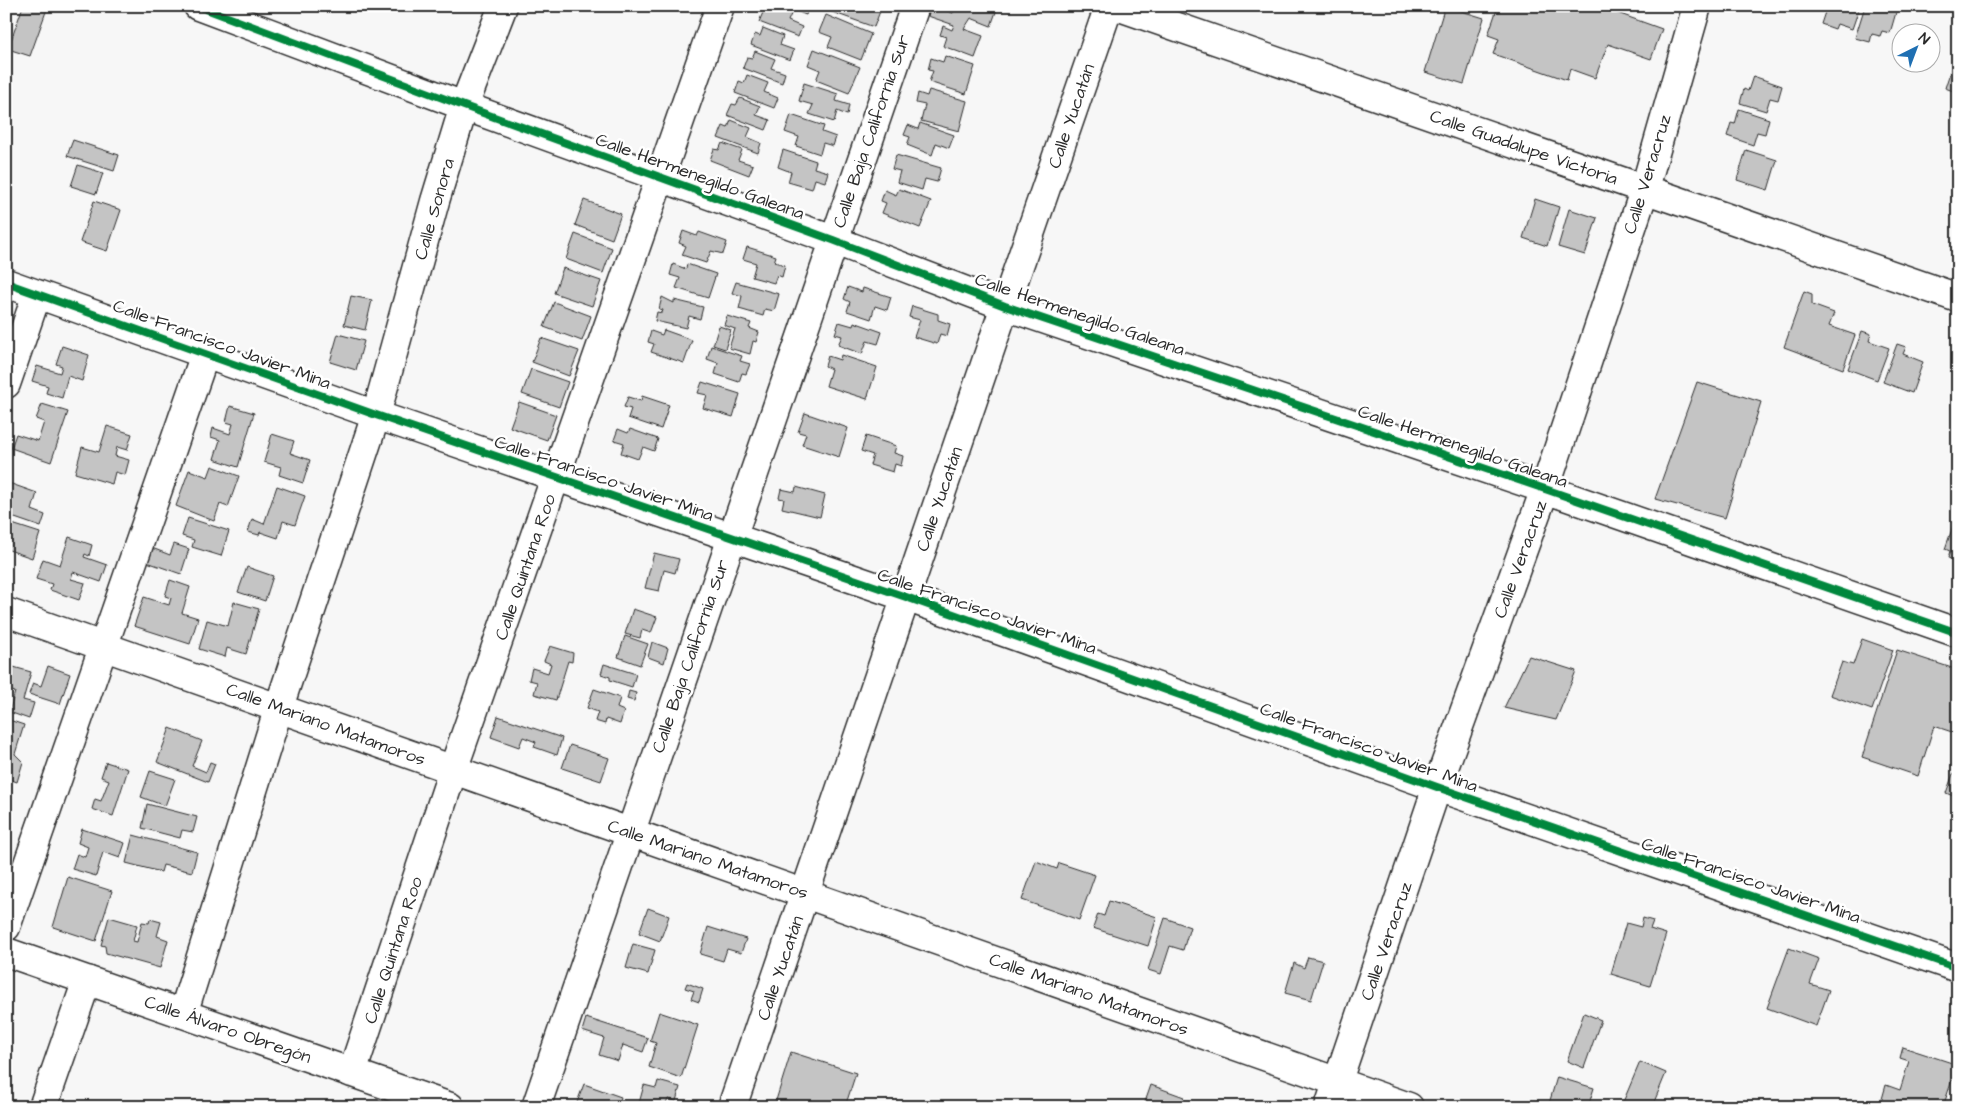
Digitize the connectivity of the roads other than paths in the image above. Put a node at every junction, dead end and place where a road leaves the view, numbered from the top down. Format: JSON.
{"nodes":[{"id":1,"x":198,"y":6,"type":"edge"},
{"id":2,"x":504,"y":6,"type":"edge"},
{"id":3,"x":720,"y":6,"type":"edge"},
{"id":4,"x":914,"y":6,"type":"edge"},
{"id":5,"x":1109,"y":6,"type":"edge"},
{"id":6,"x":1117,"y":6,"type":"edge"},
{"id":7,"x":1697,"y":6,"type":"edge"},
{"id":8,"x":464,"y":106,"type":"junction"},
{"id":9,"x":661,"y":178,"type":"junction"},
{"id":10,"x":1644,"y":188,"type":"junction"},
{"id":11,"x":833,"y":240,"type":"junction"},
{"id":12,"x":6,"y":283,"type":"edge"},
{"id":13,"x":36,"y":294,"type":"junction"},
{"id":14,"x":1958,"y":298,"type":"edge"},
{"id":15,"x":1005,"y":306,"type":"junction"},
{"id":16,"x":205,"y":354,"type":"junction"},
{"id":17,"x":6,"y":384,"type":"edge"},
{"id":18,"x":376,"y":415,"type":"junction"},
{"id":19,"x":557,"y":476,"type":"junction"},
{"id":20,"x":1545,"y":489,"type":"junction"},
{"id":21,"x":731,"y":538,"type":"junction"},
{"id":22,"x":906,"y":598,"type":"junction"},
{"id":23,"x":6,"y":612,"type":"edge"},
{"id":24,"x":1958,"y":633,"type":"edge"},
{"id":25,"x":104,"y":646,"type":"junction"},
{"id":26,"x":279,"y":707,"type":"junction"},
{"id":27,"x":453,"y":770,"type":"junction"},
{"id":28,"x":1437,"y":788,"type":"junction"},
{"id":29,"x":630,"y":831,"type":"junction"},
{"id":30,"x":805,"y":893,"type":"junction"},
{"id":31,"x":6,"y":927,"type":"edge"},
{"id":32,"x":6,"y":952,"type":"edge"},
{"id":33,"x":1958,"y":968,"type":"edge"},
{"id":34,"x":87,"y":980,"type":"junction"},
{"id":35,"x":183,"y":1014,"type":"junction"},
{"id":36,"x":352,"y":1072,"type":"junction"},
{"id":37,"x":1334,"y":1094,"type":"edge"},
{"id":38,"x":43,"y":1107,"type":"edge"},
{"id":39,"x":450,"y":1107,"type":"edge"},
{"id":40,"x":536,"y":1107,"type":"edge"},
{"id":41,"x":732,"y":1107,"type":"edge"},
{"id":42,"x":1409,"y":1107,"type":"edge"}],
"edges":[{"from":1,"to":8,"type":"street","name":"Calle Hermenegildo Galeana"},
{"from":2,"to":8,"type":"street","name":"Calle Sonora"},
{"from":3,"to":9,"type":"street","name":"Calle Quintana Roo"},
{"from":4,"to":11,"type":"street","name":"Calle Baja California Sur"},
{"from":5,"to":15,"type":"street","name":"Calle Yucatán"},
{"from":6,"to":10,"type":"street","name":"Calle Guadalupe Victoria"},
{"from":7,"to":10,"type":"street","name":"Calle Veracruz"},
{"from":8,"to":9,"type":"street","name":"Calle Hermenegildo Galeana"},
{"from":8,"to":18,"type":"street","name":"Calle Sonora"},
{"from":9,"to":11,"type":"street","name":"Calle Hermenegildo Galeana"},
{"from":9,"to":19,"type":"street","name":"Calle Quintana Roo"},
{"from":10,"to":14,"type":"street","name":"Calle Guadalupe Victoria"},
{"from":10,"to":20,"type":"street","name":"Calle Veracruz"},
{"from":11,"to":15,"type":"street","name":"Calle Hermenegildo Galeana"},
{"from":11,"to":21,"type":"street","name":"Calle Baja California Sur"},
{"from":12,"to":13,"type":"street","name":"Calle Francisco Javier Mina"},
{"from":13,"to":16,"type":"street","name":"Calle Francisco Javier Mina"},
{"from":13,"to":17,"type":"street"},
{"from":15,"to":20,"type":"street","name":"Calle Hermenegildo Galeana"},
{"from":15,"to":22,"type":"street","name":"Calle Yucatán"},
{"from":16,"to":18,"type":"street","name":"Calle Francisco Javier Mina"},
{"from":16,"to":25,"type":"street"},
{"from":18,"to":19,"type":"street","name":"Calle Francisco Javier Mina"},
{"from":18,"to":26,"type":"street","name":"Calle Sonora"},
{"from":19,"to":21,"type":"street","name":"Calle Francisco Javier Mina"},
{"from":19,"to":27,"type":"street","name":"Calle Quintana Roo"},
{"from":20,"to":24,"type":"street","name":"Calle Hermenegildo Galeana"},
{"from":20,"to":28,"type":"street","name":"Calle Veracruz"},
{"from":21,"to":22,"type":"street","name":"Calle Francisco Javier Mina"},
{"from":21,"to":29,"type":"street","name":"Calle Baja California Sur"},
{"from":22,"to":28,"type":"street","name":"Calle Francisco Javier Mina"},
{"from":22,"to":30,"type":"street","name":"Calle Yucatán"},
{"from":23,"to":25,"type":"street","name":"Calle Mariano Matamoros"},
{"from":25,"to":26,"type":"street","name":"Calle Mariano Matamoros"},
{"from":25,"to":31,"type":"street"},
{"from":26,"to":27,"type":"street","name":"Calle Mariano Matamoros"},
{"from":26,"to":35,"type":"street","name":"Calle Sonora"},
{"from":27,"to":29,"type":"street","name":"Calle Mariano Matamoros"},
{"from":27,"to":36,"type":"street","name":"Calle Quintana Roo"},
{"from":28,"to":33,"type":"street","name":"Calle Francisco Javier Mina"},
{"from":28,"to":37,"type":"street","name":"Calle Veracruz"},
{"from":29,"to":30,"type":"street","name":"Calle Mariano Matamoros"},
{"from":29,"to":40,"type":"street","name":"Calle Baja California Sur"},
{"from":30,"to":37,"type":"street","name":"Calle Mariano Matamoros"},
{"from":30,"to":41,"type":"street","name":"Calle Yucatán"},
{"from":32,"to":34,"type":"street","name":"Calle Álvaro Obregón"},
{"from":34,"to":35,"type":"street","name":"Calle Álvaro Obregón"},
{"from":34,"to":38,"type":"street"},
{"from":35,"to":36,"type":"street","name":"Calle Álvaro Obregón"},
{"from":36,"to":39,"type":"street","name":"Calle Álvaro Obregón"},
{"from":37,"to":42,"type":"street","name":"Calle Mariano Matamoros"}]}
